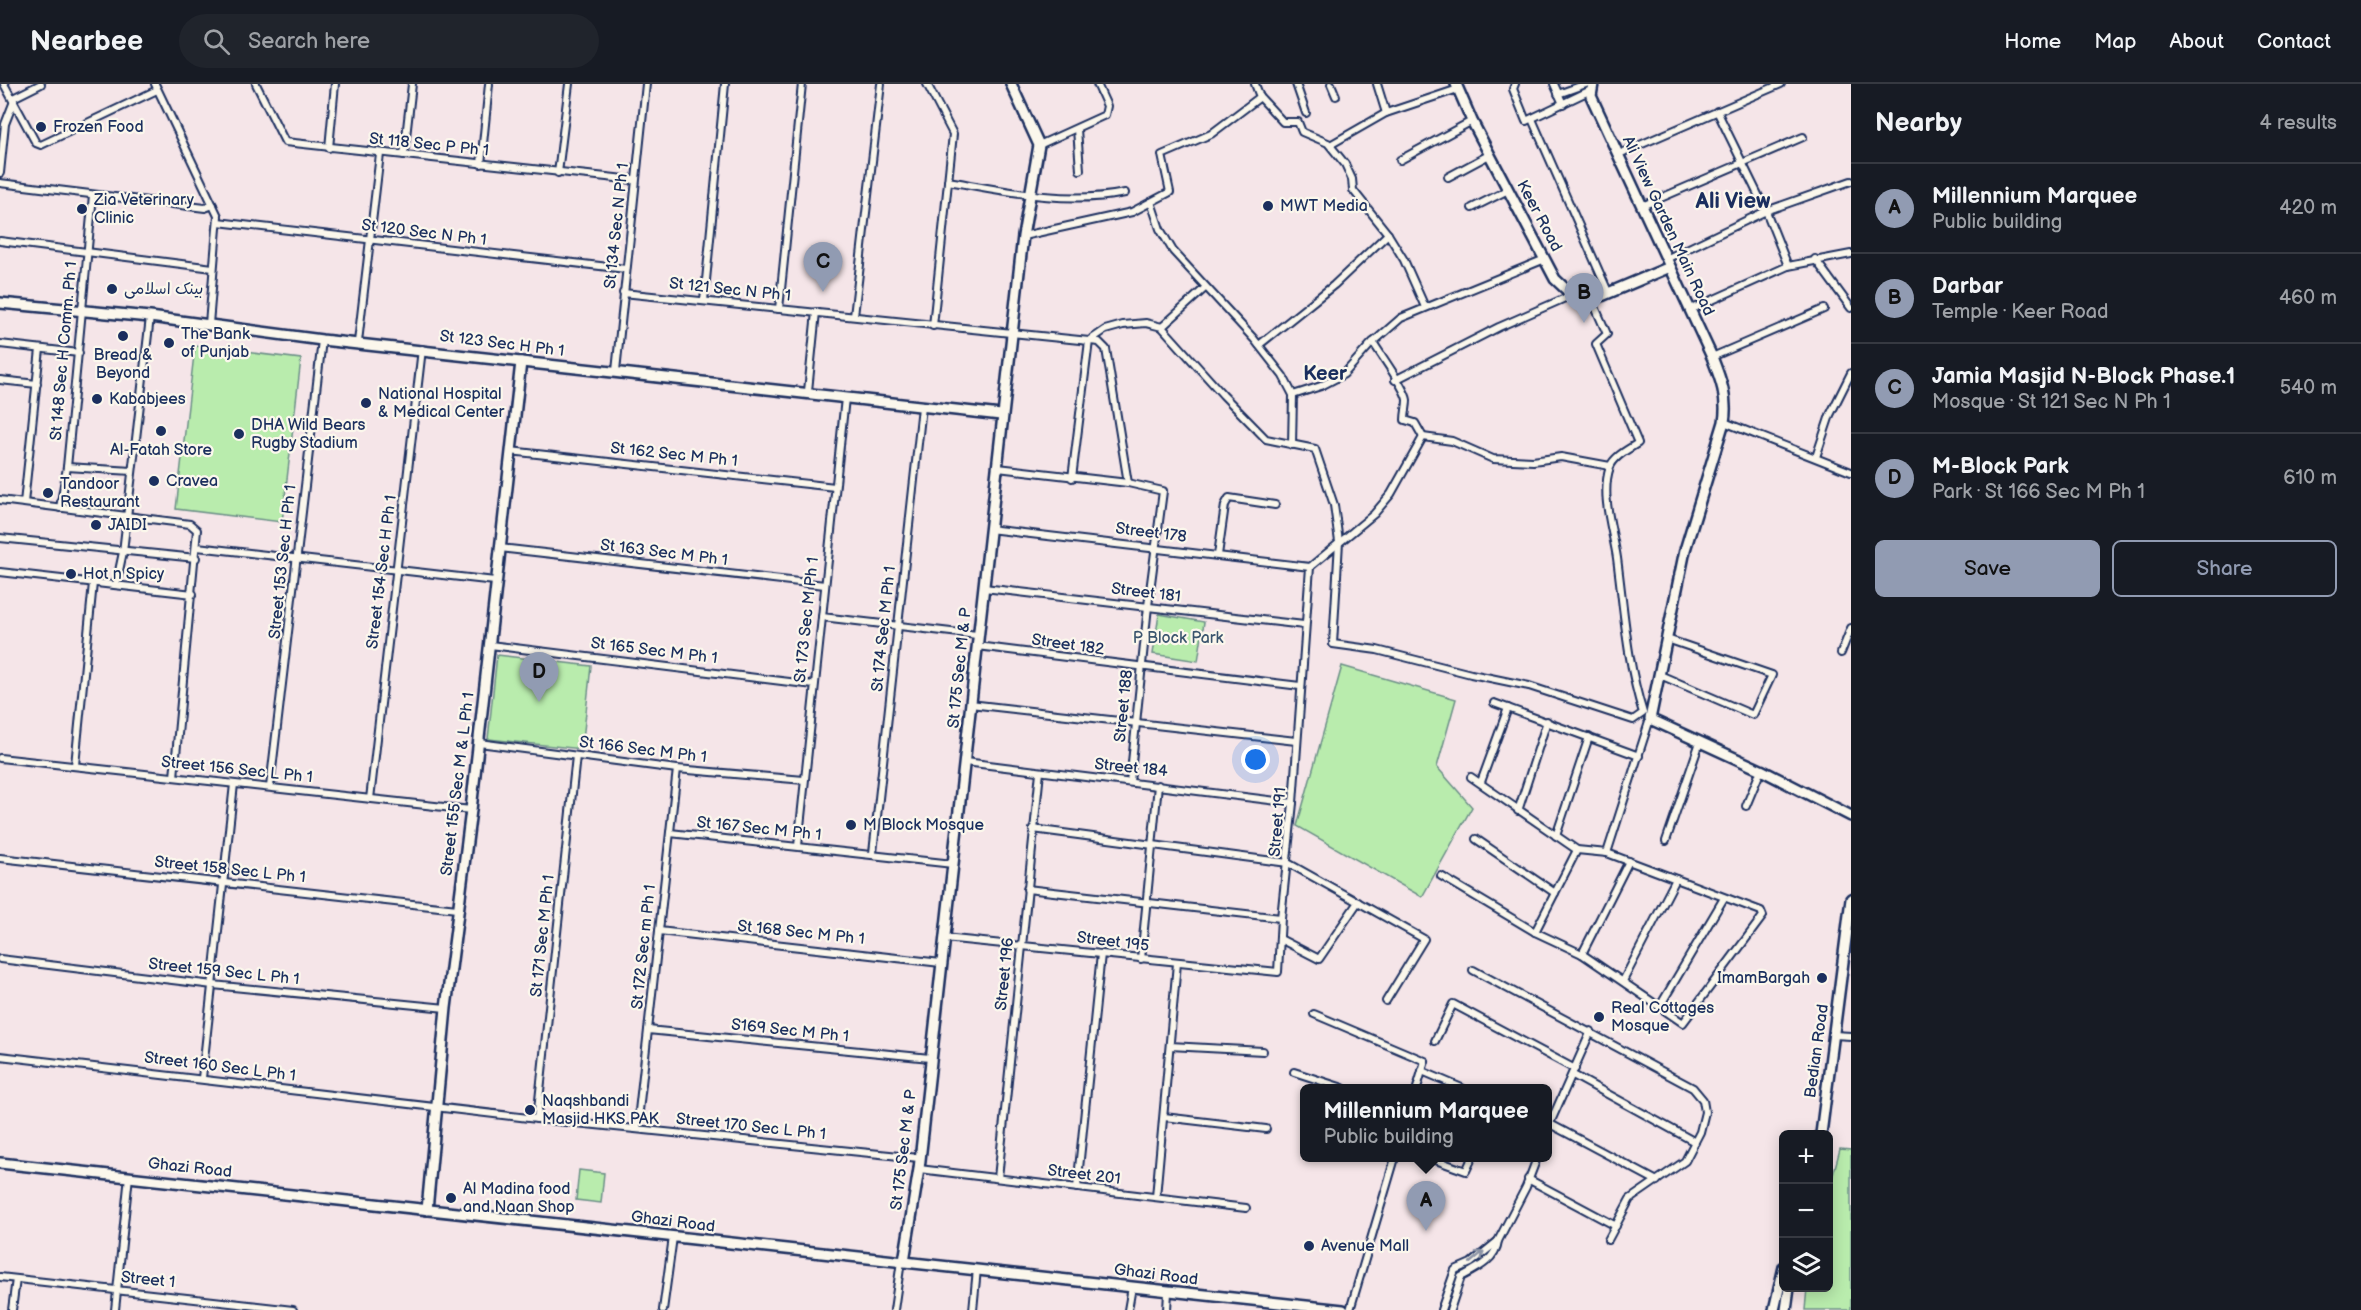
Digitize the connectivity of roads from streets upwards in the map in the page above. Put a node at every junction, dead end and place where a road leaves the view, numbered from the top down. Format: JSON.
{"nodes":[{"id":1,"x":4,"y":84,"type":"edge"},
{"id":2,"x":41,"y":84,"type":"edge"},
{"id":3,"x":256,"y":84,"type":"edge"},
{"id":4,"x":335,"y":84,"type":"edge"},
{"id":5,"x":412,"y":84,"type":"edge"},
{"id":6,"x":489,"y":84,"type":"edge"},
{"id":7,"x":568,"y":84,"type":"edge"},
{"id":8,"x":646,"y":84,"type":"edge"},
{"id":9,"x":725,"y":84,"type":"edge"},
{"id":10,"x":802,"y":84,"type":"edge"},
{"id":11,"x":881,"y":84,"type":"edge"},
{"id":12,"x":927,"y":84,"type":"edge"},
{"id":13,"x":1011,"y":84,"type":"edge"},
{"id":14,"x":1097,"y":84,"type":"edge"},
{"id":15,"x":1255,"y":84,"type":"edge"},
{"id":16,"x":1296,"y":84,"type":"edge"},
{"id":17,"x":1331,"y":84,"type":"edge"},
{"id":18,"x":1377,"y":84,"type":"edge"},
{"id":19,"x":1515,"y":84,"type":"edge"},
{"id":20,"x":1554,"y":84,"type":"edge"},
{"id":21,"x":1780,"y":84,"type":"edge"},
{"id":22,"x":1457,"y":86,"type":"edge"},
{"id":23,"x":1590,"y":86,"type":"edge"},
{"id":24,"x":156,"y":87,"type":"edge"},
{"id":25,"x":1558,"y":94,"type":"junction"},
{"id":26,"x":1336,"y":96,"type":"dead end"},
{"id":27,"x":1260,"y":97,"type":"junction"},
{"id":28,"x":14,"y":99,"type":"junction"},
{"id":29,"x":1563,"y":104,"type":"junction"},
{"id":30,"x":1717,"y":111,"type":"junction"},
{"id":31,"x":1305,"y":113,"type":"dead end"},
{"id":32,"x":1386,"y":113,"type":"junction"},
{"id":33,"x":1532,"y":119,"type":"junction"},
{"id":34,"x":1472,"y":121,"type":"junction"},
{"id":35,"x":3,"y":124,"type":"edge"},
{"id":36,"x":1077,"y":129,"type":"junction"},
{"id":37,"x":1803,"y":137,"type":"dead end"},
{"id":38,"x":1039,"y":144,"type":"junction"},
{"id":39,"x":1330,"y":145,"type":"junction"},
{"id":40,"x":329,"y":148,"type":"junction"},
{"id":41,"x":380,"y":154,"type":"junction"},
{"id":42,"x":1490,"y":154,"type":"junction"},
{"id":43,"x":1619,"y":154,"type":"junction"},
{"id":44,"x":404,"y":155,"type":"junction"},
{"id":45,"x":1400,"y":160,"type":"dead end"},
{"id":46,"x":1743,"y":163,"type":"junction"},
{"id":47,"x":481,"y":164,"type":"junction"},
{"id":48,"x":1080,"y":170,"type":"dead end"},
{"id":49,"x":0,"y":173,"type":"edge"},
{"id":50,"x":558,"y":173,"type":"junction"},
{"id":51,"x":1448,"y":177,"type":"dead end"},
{"id":52,"x":634,"y":180,"type":"junction"},
{"id":53,"x":948,"y":181,"type":"junction"},
{"id":54,"x":1851,"y":182,"type":"edge"},
{"id":55,"x":0,"y":183,"type":"edge"},
{"id":56,"x":1508,"y":190,"type":"junction"},
{"id":57,"x":1125,"y":193,"type":"dead end"},
{"id":58,"x":93,"y":195,"type":"junction"},
{"id":59,"x":1030,"y":195,"type":"junction"},
{"id":60,"x":1151,"y":202,"type":"junction"},
{"id":61,"x":213,"y":205,"type":"junction"},
{"id":62,"x":1642,"y":206,"type":"junction"},
{"id":63,"x":1472,"y":208,"type":"dead end"},
{"id":64,"x":1766,"y":211,"type":"junction"},
{"id":65,"x":218,"y":222,"type":"junction"},
{"id":66,"x":1388,"y":234,"type":"junction"},
{"id":67,"x":1023,"y":236,"type":"junction"},
{"id":68,"x":369,"y":240,"type":"junction"},
{"id":69,"x":0,"y":241,"type":"edge"},
{"id":70,"x":87,"y":250,"type":"junction"},
{"id":71,"x":1851,"y":254,"type":"edge"},
{"id":72,"x":1815,"y":259,"type":"junction"},
{"id":73,"x":1545,"y":260,"type":"junction"},
{"id":74,"x":1668,"y":263,"type":"junction"},
{"id":75,"x":1788,"y":266,"type":"junction"},
{"id":76,"x":213,"y":268,"type":"junction"},
{"id":77,"x":626,"y":269,"type":"junction"},
{"id":78,"x":1205,"y":288,"type":"junction"},
{"id":79,"x":623,"y":293,"type":"junction"},
{"id":80,"x":1609,"y":294,"type":"junction"},
{"id":81,"x":1572,"y":295,"type":"junction"},
{"id":82,"x":1592,"y":300,"type":"junction"},
{"id":83,"x":704,"y":301,"type":"junction"},
{"id":84,"x":0,"y":303,"type":"edge"},
{"id":85,"x":1425,"y":307,"type":"junction"},
{"id":86,"x":1851,"y":308,"type":"edge"},
{"id":87,"x":778,"y":309,"type":"junction"},
{"id":88,"x":1824,"y":309,"type":"dead end"},
{"id":89,"x":82,"y":310,"type":"junction"},
{"id":90,"x":1690,"y":310,"type":"junction"},
{"id":91,"x":816,"y":312,"type":"junction"},
{"id":92,"x":854,"y":316,"type":"junction"},
{"id":93,"x":150,"y":317,"type":"junction"},
{"id":94,"x":208,"y":324,"type":"junction"},
{"id":95,"x":933,"y":326,"type":"junction"},
{"id":96,"x":1162,"y":327,"type":"junction"},
{"id":97,"x":1013,"y":332,"type":"junction"},
{"id":98,"x":322,"y":339,"type":"junction"},
{"id":99,"x":1089,"y":341,"type":"junction"},
{"id":100,"x":358,"y":342,"type":"junction"},
{"id":101,"x":1373,"y":342,"type":"junction"},
{"id":102,"x":0,"y":344,"type":"edge"},
{"id":103,"x":1259,"y":345,"type":"junction"},
{"id":104,"x":40,"y":349,"type":"junction"},
{"id":105,"x":422,"y":350,"type":"junction"},
{"id":106,"x":79,"y":353,"type":"junction"},
{"id":107,"x":1712,"y":357,"type":"junction"},
{"id":108,"x":521,"y":362,"type":"junction"},
{"id":109,"x":616,"y":371,"type":"junction"},
{"id":110,"x":1851,"y":373,"type":"edge"},
{"id":111,"x":0,"y":380,"type":"edge"},
{"id":112,"x":1395,"y":380,"type":"junction"},
{"id":113,"x":37,"y":384,"type":"junction"},
{"id":114,"x":808,"y":392,"type":"junction"},
{"id":115,"x":1293,"y":395,"type":"junction"},
{"id":116,"x":845,"y":398,"type":"junction"},
{"id":117,"x":922,"y":407,"type":"junction"},
{"id":118,"x":1001,"y":415,"type":"junction"},
{"id":119,"x":1724,"y":422,"type":"junction"},
{"id":120,"x":1424,"y":437,"type":"junction"},
{"id":121,"x":1292,"y":445,"type":"junction"},
{"id":122,"x":510,"y":451,"type":"junction"},
{"id":123,"x":1816,"y":457,"type":"junction"},
{"id":124,"x":67,"y":466,"type":"junction"},
{"id":125,"x":1610,"y":466,"type":"junction"},
{"id":126,"x":998,"y":468,"type":"junction"},
{"id":127,"x":132,"y":471,"type":"junction"},
{"id":128,"x":1851,"y":472,"type":"edge"},
{"id":129,"x":1072,"y":478,"type":"junction"},
{"id":130,"x":1128,"y":483,"type":"junction"},
{"id":131,"x":835,"y":487,"type":"junction"},
{"id":132,"x":0,"y":500,"type":"edge"},
{"id":133,"x":24,"y":503,"type":"junction"},
{"id":134,"x":1275,"y":505,"type":"dead end"},
{"id":135,"x":60,"y":508,"type":"junction"},
{"id":136,"x":127,"y":516,"type":"junction"},
{"id":137,"x":989,"y":529,"type":"junction"},
{"id":138,"x":0,"y":538,"type":"edge"},
{"id":139,"x":1339,"y":542,"type":"junction"},
{"id":140,"x":197,"y":547,"type":"junction"},
{"id":141,"x":1156,"y":547,"type":"junction"},
{"id":142,"x":500,"y":548,"type":"junction"},
{"id":143,"x":123,"y":552,"type":"junction"},
{"id":144,"x":1218,"y":555,"type":"junction"},
{"id":145,"x":196,"y":558,"type":"junction"},
{"id":146,"x":297,"y":559,"type":"junction"},
{"id":147,"x":1310,"y":567,"type":"junction"},
{"id":148,"x":394,"y":571,"type":"junction"},
{"id":149,"x":0,"y":572,"type":"edge"},
{"id":150,"x":495,"y":581,"type":"junction"},
{"id":151,"x":93,"y":583,"type":"junction"},
{"id":152,"x":117,"y":585,"type":"junction"},
{"id":153,"x":825,"y":585,"type":"junction"},
{"id":154,"x":984,"y":588,"type":"junction"},
{"id":155,"x":193,"y":594,"type":"junction"},
{"id":156,"x":1148,"y":606,"type":"junction"},
{"id":157,"x":822,"y":617,"type":"junction"},
{"id":158,"x":1304,"y":625,"type":"junction"},
{"id":159,"x":898,"y":626,"type":"junction"},
{"id":160,"x":1851,"y":628,"type":"edge"},
{"id":161,"x":977,"y":634,"type":"junction"},
{"id":162,"x":1667,"y":639,"type":"junction"},
{"id":163,"x":490,"y":645,"type":"junction"},
{"id":164,"x":976,"y":646,"type":"junction"},
{"id":165,"x":1841,"y":653,"type":"dead end"},
{"id":166,"x":1142,"y":668,"type":"junction"},
{"id":167,"x":1660,"y":675,"type":"junction"},
{"id":168,"x":814,"y":685,"type":"junction"},
{"id":169,"x":1300,"y":686,"type":"junction"},
{"id":170,"x":1494,"y":703,"type":"dead end"},
{"id":171,"x":970,"y":704,"type":"junction"},
{"id":172,"x":1508,"y":708,"type":"junction"},
{"id":173,"x":1650,"y":719,"type":"junction"},
{"id":174,"x":1547,"y":721,"type":"junction"},
{"id":175,"x":1136,"y":723,"type":"junction"},
{"id":176,"x":1589,"y":737,"type":"junction"},
{"id":177,"x":1296,"y":741,"type":"junction"},
{"id":178,"x":479,"y":742,"type":"junction"},
{"id":179,"x":1700,"y":742,"type":"junction"},
{"id":180,"x":576,"y":756,"type":"junction"},
{"id":181,"x":1639,"y":756,"type":"junction"},
{"id":182,"x":0,"y":758,"type":"edge"},
{"id":183,"x":965,"y":762,"type":"junction"},
{"id":184,"x":75,"y":765,"type":"junction"},
{"id":185,"x":677,"y":769,"type":"junction"},
{"id":186,"x":1761,"y":770,"type":"junction"},
{"id":187,"x":1040,"y":772,"type":"junction"},
{"id":188,"x":174,"y":777,"type":"junction"},
{"id":189,"x":1471,"y":777,"type":"dead end"},
{"id":190,"x":804,"y":780,"type":"junction"},
{"id":191,"x":1130,"y":782,"type":"junction"},
{"id":192,"x":1481,"y":782,"type":"junction"},
{"id":193,"x":234,"y":784,"type":"junction"},
{"id":194,"x":1158,"y":785,"type":"junction"},
{"id":195,"x":270,"y":787,"type":"junction"},
{"id":196,"x":370,"y":799,"type":"junction"},
{"id":197,"x":1293,"y":803,"type":"junction"},
{"id":198,"x":1746,"y":806,"type":"dead end"},
{"id":199,"x":471,"y":810,"type":"junction"},
{"id":200,"x":1518,"y":811,"type":"junction"},
{"id":201,"x":1851,"y":816,"type":"edge"},
{"id":202,"x":1033,"y":829,"type":"junction"},
{"id":203,"x":670,"y":833,"type":"junction"},
{"id":204,"x":1556,"y":836,"type":"junction"},
{"id":205,"x":1476,"y":839,"type":"dead end"},
{"id":206,"x":1666,"y":841,"type":"dead end"},
{"id":207,"x":1154,"y":843,"type":"junction"},
{"id":208,"x":798,"y":846,"type":"junction"},
{"id":209,"x":1577,"y":850,"type":"junction"},
{"id":210,"x":1607,"y":853,"type":"junction"},
{"id":211,"x":873,"y":854,"type":"junction"},
{"id":212,"x":0,"y":858,"type":"edge"},
{"id":213,"x":1629,"y":861,"type":"junction"},
{"id":214,"x":1288,"y":863,"type":"junction"},
{"id":215,"x":953,"y":864,"type":"junction"},
{"id":216,"x":1441,"y":876,"type":"dead end"},
{"id":217,"x":1676,"y":879,"type":"junction"},
{"id":218,"x":224,"y":883,"type":"junction"},
{"id":219,"x":1027,"y":889,"type":"junction"},
{"id":220,"x":1555,"y":893,"type":"junction"},
{"id":221,"x":1724,"y":898,"type":"junction"},
{"id":222,"x":1851,"y":899,"type":"edge"},
{"id":223,"x":1358,"y":902,"type":"junction"},
{"id":224,"x":1147,"y":904,"type":"junction"},
{"id":225,"x":458,"y":909,"type":"junction"},
{"id":226,"x":1281,"y":918,"type":"junction"},
{"id":227,"x":659,"y":930,"type":"junction"},
{"id":228,"x":1535,"y":932,"type":"junction"},
{"id":229,"x":944,"y":938,"type":"junction"},
{"id":230,"x":1280,"y":939,"type":"junction"},
{"id":231,"x":1022,"y":945,"type":"junction"},
{"id":232,"x":1101,"y":954,"type":"junction"},
{"id":233,"x":1582,"y":954,"type":"junction"},
{"id":234,"x":0,"y":959,"type":"edge"},
{"id":235,"x":1141,"y":959,"type":"junction"},
{"id":236,"x":941,"y":963,"type":"junction"},
{"id":237,"x":1177,"y":963,"type":"junction"},
{"id":238,"x":1473,"y":970,"type":"dead end"},
{"id":239,"x":1278,"y":972,"type":"joint"},
{"id":240,"x":1623,"y":981,"type":"junction"},
{"id":241,"x":213,"y":985,"type":"junction"},
{"id":242,"x":1386,"y":1000,"type":"dead end"},
{"id":243,"x":1660,"y":1006,"type":"junction"},
{"id":244,"x":446,"y":1008,"type":"junction"},
{"id":245,"x":1314,"y":1014,"type":"dead end"},
{"id":246,"x":648,"y":1030,"type":"junction"},
{"id":247,"x":1591,"y":1032,"type":"junction"},
{"id":248,"x":1834,"y":1035,"type":"junction"},
{"id":249,"x":1851,"y":1036,"type":"edge"},
{"id":250,"x":1435,"y":1041,"type":"dead end"},
{"id":251,"x":1170,"y":1046,"type":"junction"},
{"id":252,"x":1263,"y":1051,"type":"dead end"},
{"id":253,"x":0,"y":1056,"type":"edge"},
{"id":254,"x":930,"y":1058,"type":"junction"},
{"id":255,"x":1422,"y":1071,"type":"junction"},
{"id":256,"x":1294,"y":1072,"type":"dead end"},
{"id":257,"x":1574,"y":1072,"type":"junction"},
{"id":258,"x":202,"y":1078,"type":"junction"},
{"id":259,"x":1329,"y":1084,"type":"edge"},
{"id":260,"x":1418,"y":1084,"type":"edge"},
{"id":261,"x":1451,"y":1084,"type":"edge"},
{"id":262,"x":436,"y":1106,"type":"junction"},
{"id":263,"x":1164,"y":1117,"type":"junction"},
{"id":264,"x":537,"y":1119,"type":"junction"},
{"id":265,"x":1552,"y":1120,"type":"edge"},
{"id":266,"x":1552,"y":1128,"type":"edge"},
{"id":267,"x":637,"y":1129,"type":"junction"},
{"id":268,"x":1266,"y":1129,"type":"dead end"},
{"id":269,"x":1822,"y":1130,"type":"edge"},
{"id":270,"x":1695,"y":1142,"type":"junction"},
{"id":271,"x":919,"y":1158,"type":"junction"},
{"id":272,"x":1394,"y":1162,"type":"edge"},
{"id":273,"x":1441,"y":1162,"type":"edge"},
{"id":274,"x":1470,"y":1162,"type":"edge"},
{"id":275,"x":1535,"y":1162,"type":"edge"},
{"id":276,"x":0,"y":1163,"type":"edge"},
{"id":277,"x":919,"y":1169,"type":"junction"},
{"id":278,"x":129,"y":1176,"type":"junction"},
{"id":279,"x":998,"y":1178,"type":"junction"},
{"id":280,"x":1528,"y":1179,"type":"junction"},
{"id":281,"x":1657,"y":1181,"type":"junction"},
{"id":282,"x":1077,"y":1188,"type":"junction"},
{"id":283,"x":1156,"y":1197,"type":"junction"},
{"id":284,"x":1246,"y":1208,"type":"dead end"},
{"id":285,"x":427,"y":1210,"type":"junction"},
{"id":286,"x":1616,"y":1226,"type":"junction"},
{"id":287,"x":673,"y":1237,"type":"junction"},
{"id":288,"x":1608,"y":1240,"type":"dead end"},
{"id":289,"x":1498,"y":1241,"type":"junction"},
{"id":290,"x":902,"y":1261,"type":"junction"},
{"id":291,"x":976,"y":1269,"type":"junction"},
{"id":292,"x":0,"y":1277,"type":"edge"},
{"id":293,"x":16,"y":1279,"type":"junction"},
{"id":294,"x":1779,"y":1286,"type":"edge"},
{"id":295,"x":1132,"y":1287,"type":"junction"},
{"id":296,"x":117,"y":1291,"type":"junction"},
{"id":297,"x":1168,"y":1292,"type":"junction"},
{"id":298,"x":1788,"y":1292,"type":"edge"},
{"id":299,"x":1777,"y":1293,"type":"junction"},
{"id":300,"x":1304,"y":1309,"type":"edge"},
{"id":301,"x":1328,"y":1309,"type":"edge"},
{"id":302,"x":12,"y":1310,"type":"edge"},
{"id":303,"x":115,"y":1310,"type":"edge"},
{"id":304,"x":294,"y":1310,"type":"edge"},
{"id":305,"x":663,"y":1310,"type":"edge"},
{"id":306,"x":894,"y":1310,"type":"edge"},
{"id":307,"x":973,"y":1310,"type":"edge"},
{"id":308,"x":1128,"y":1310,"type":"edge"},
{"id":309,"x":1167,"y":1310,"type":"edge"},
{"id":310,"x":1342,"y":1310,"type":"edge"},
{"id":311,"x":1350,"y":1310,"type":"edge"},
{"id":312,"x":1441,"y":1310,"type":"edge"},
{"id":313,"x":1450,"y":1310,"type":"edge"},
{"id":314,"x":1768,"y":1310,"type":"edge"},
{"id":315,"x":1774,"y":1310,"type":"edge"},
{"id":316,"x":1786,"y":1310,"type":"edge"}],
"edges":[{"from":1,"to":28,"type":"street"},
{"from":2,"to":28,"type":"street"},
{"from":3,"to":40,"type":"street","name":"St 118 Sec P Ph 1"},
{"from":4,"to":40,"type":"street"},
{"from":5,"to":44,"type":"street"},
{"from":6,"to":47,"type":"street"},
{"from":7,"to":50,"type":"street"},
{"from":8,"to":52,"type":"street","name":"St 134 Sec N Ph 1"},
{"from":9,"to":83,"type":"street"},
{"from":10,"to":87,"type":"street"},
{"from":11,"to":92,"type":"street"},
{"from":12,"to":53,"type":"street"},
{"from":13,"to":38,"type":"street"},
{"from":14,"to":36,"type":"street"},
{"from":15,"to":27,"type":"street"},
{"from":16,"to":31,"type":"street"},
{"from":17,"to":26,"type":"street"},
{"from":18,"to":32,"type":"street"},
{"from":19,"to":33,"type":"street"},
{"from":20,"to":25,"type":"street"},
{"from":21,"to":30,"type":"street"},
{"from":22,"to":32,"type":"street"},
{"from":22,"to":34,"type":"street","name":"Keer Road"},
{"from":23,"to":25,"type":"street"},
{"from":23,"to":29,"type":"street"},
{"from":23,"to":43,"type":"street","name":"Ali View Garden Main Road"},
{"from":24,"to":28,"type":"street"},
{"from":24,"to":61,"type":"street"},
{"from":25,"to":29,"type":"street"},
{"from":27,"to":39,"type":"street"},
{"from":27,"to":60,"type":"street"},
{"from":28,"to":35,"type":"street"},
{"from":29,"to":33,"type":"street"},
{"from":30,"to":43,"type":"street"},
{"from":30,"to":46,"type":"street"},
{"from":32,"to":39,"type":"street"},
{"from":33,"to":80,"type":"street"},
{"from":34,"to":42,"type":"street","name":"Keer Road"},
{"from":34,"to":45,"type":"street"},
{"from":35,"to":49,"type":"street"},
{"from":36,"to":38,"type":"street"},
{"from":36,"to":48,"type":"street"},
{"from":37,"to":46,"type":"street"},
{"from":38,"to":59,"type":"street","name":"St 175 Sec M & P"},
{"from":39,"to":66,"type":"street"},
{"from":40,"to":41,"type":"street","name":"St 118 Sec P Ph 1"},
{"from":41,"to":44,"type":"street","name":"St 118 Sec P Ph 1"},
{"from":41,"to":68,"type":"street"},
{"from":42,"to":51,"type":"street"},
{"from":42,"to":56,"type":"street","name":"Keer Road"},
{"from":43,"to":62,"type":"street","name":"Ali View Garden Main Road"},
{"from":44,"to":47,"type":"street","name":"St 118 Sec P Ph 1"},
{"from":46,"to":62,"type":"street"},
{"from":46,"to":64,"type":"street"},
{"from":47,"to":50,"type":"street","name":"St 118 Sec P Ph 1"},
{"from":50,"to":52,"type":"street","name":"St 118 Sec P Ph 1"},
{"from":52,"to":77,"type":"street","name":"St 134 Sec N Ph 1"},
{"from":53,"to":59,"type":"street"},
{"from":53,"to":95,"type":"street"},
{"from":54,"to":64,"type":"street"},
{"from":55,"to":58,"type":"street"},
{"from":56,"to":63,"type":"street"},
{"from":56,"to":73,"type":"street","name":"Keer Road"},
{"from":57,"to":59,"type":"street"},
{"from":58,"to":61,"type":"street"},
{"from":58,"to":70,"type":"street","name":"St 148 Sec H Comm. Ph 1"},
{"from":59,"to":67,"type":"street","name":"St 175 Sec M & P"},
{"from":60,"to":67,"type":"street"},
{"from":60,"to":78,"type":"street"},
{"from":61,"to":65,"type":"street"},
{"from":62,"to":74,"type":"street","name":"Ali View Garden Main Road"},
{"from":64,"to":74,"type":"street"},
{"from":64,"to":75,"type":"street"},
{"from":65,"to":68,"type":"street","name":"St 120 Sec N Ph 1"},
{"from":65,"to":76,"type":"street"},
{"from":66,"to":85,"type":"street"},
{"from":66,"to":103,"type":"street"},
{"from":67,"to":97,"type":"street","name":"St 175 Sec M & P"},
{"from":68,"to":77,"type":"street","name":"St 120 Sec N Ph 1"},
{"from":68,"to":100,"type":"street"},
{"from":69,"to":70,"type":"street"},
{"from":70,"to":76,"type":"street"},
{"from":70,"to":89,"type":"street","name":"St 148 Sec H Comm. Ph 1"},
{"from":71,"to":72,"type":"street"},
{"from":72,"to":75,"type":"street"},
{"from":72,"to":86,"type":"street"},
{"from":73,"to":81,"type":"street","name":"Keer Road"},
{"from":73,"to":85,"type":"street"},
{"from":74,"to":80,"type":"street"},
{"from":74,"to":90,"type":"street","name":"Ali View Garden Main Road"},
{"from":75,"to":90,"type":"street"},
{"from":76,"to":94,"type":"street"},
{"from":77,"to":79,"type":"street","name":"St 134 Sec N Ph 1"},
{"from":78,"to":96,"type":"street"},
{"from":78,"to":103,"type":"street"},
{"from":79,"to":83,"type":"street","name":"St 121 Sec N Ph 1"},
{"from":79,"to":109,"type":"street","name":"St 134 Sec N Ph 1"},
{"from":80,"to":82,"type":"street"},
{"from":81,"to":82,"type":"street"},
{"from":81,"to":112,"type":"street"},
{"from":82,"to":125,"type":"street"},
{"from":83,"to":87,"type":"street","name":"St 121 Sec N Ph 1"},
{"from":84,"to":89,"type":"street","name":"St 123 Sec H Ph 1"},
{"from":85,"to":101,"type":"street"},
{"from":87,"to":91,"type":"street","name":"St 121 Sec N Ph 1"},
{"from":88,"to":107,"type":"street"},
{"from":89,"to":93,"type":"street","name":"St 123 Sec H Ph 1"},
{"from":89,"to":106,"type":"street","name":"St 148 Sec H Comm. Ph 1"},
{"from":90,"to":107,"type":"street","name":"Ali View Garden Main Road"},
{"from":91,"to":92,"type":"street","name":"St 121 Sec N Ph 1"},
{"from":91,"to":114,"type":"street"},
{"from":92,"to":95,"type":"street","name":"St 121 Sec N Ph 1"},
{"from":93,"to":94,"type":"street","name":"St 123 Sec H Ph 1"},
{"from":93,"to":127,"type":"street"},
{"from":94,"to":98,"type":"street","name":"St 123 Sec H Ph 1"},
{"from":95,"to":97,"type":"street","name":"St 121 Sec N Ph 1"},
{"from":96,"to":99,"type":"street"},
{"from":96,"to":121,"type":"street"},
{"from":97,"to":99,"type":"street","name":"St 121 Sec N Ph 1"},
{"from":97,"to":118,"type":"street","name":"St 175 Sec M & P"},
{"from":98,"to":100,"type":"street","name":"St 123 Sec H Ph 1"},
{"from":98,"to":146,"type":"street","name":"Street 153 Sec H Ph 1"},
{"from":99,"to":129,"type":"street"},
{"from":99,"to":130,"type":"street"},
{"from":100,"to":105,"type":"street","name":"St 123 Sec H Ph 1"},
{"from":101,"to":112,"type":"street"},
{"from":101,"to":115,"type":"street"},
{"from":102,"to":104,"type":"street"},
{"from":103,"to":115,"type":"street"},
{"from":104,"to":106,"type":"street"},
{"from":104,"to":113,"type":"street"},
{"from":105,"to":108,"type":"street","name":"St 123 Sec H Ph 1"},
{"from":105,"to":148,"type":"street","name":"Street 154 Sec H Ph 1"},
{"from":106,"to":124,"type":"street","name":"St 148 Sec H Comm. Ph 1"},
{"from":107,"to":119,"type":"street","name":"Ali View Garden Main Road"},
{"from":108,"to":109,"type":"street","name":"St 123 Sec H Ph 1"},
{"from":108,"to":122,"type":"street","name":"Street 155 Sec M & L Ph 1"},
{"from":109,"to":114,"type":"street","name":"St 123 Sec H Ph 1"},
{"from":110,"to":123,"type":"street"},
{"from":111,"to":113,"type":"street"},
{"from":112,"to":120,"type":"street"},
{"from":113,"to":133,"type":"street"},
{"from":114,"to":116,"type":"street","name":"St 123 Sec H Ph 1"},
{"from":115,"to":121,"type":"street"},
{"from":116,"to":117,"type":"street","name":"St 123 Sec H Ph 1"},
{"from":116,"to":131,"type":"street","name":"St 173 Sec M Ph 1"},
{"from":117,"to":118,"type":"street","name":"St 123 Sec H Ph 1"},
{"from":117,"to":159,"type":"street","name":"St 174 Sec M Ph 1"},
{"from":118,"to":126,"type":"street","name":"St 175 Sec M & P"},
{"from":119,"to":123,"type":"street"},
{"from":119,"to":162,"type":"street","name":"Ali View Garden Main Road"},
{"from":120,"to":125,"type":"street"},
{"from":120,"to":139,"type":"street"},
{"from":121,"to":139,"type":"street"},
{"from":122,"to":131,"type":"street","name":"St 162 Sec M Ph 1"},
{"from":122,"to":142,"type":"street","name":"Street 155 Sec M & L Ph 1"},
{"from":123,"to":128,"type":"street"},
{"from":124,"to":127,"type":"street"},
{"from":124,"to":135,"type":"street","name":"St 148 Sec H Comm. Ph 1"},
{"from":125,"to":139,"type":"street"},
{"from":126,"to":129,"type":"street"},
{"from":126,"to":137,"type":"street","name":"St 175 Sec M & P"},
{"from":127,"to":136,"type":"street"},
{"from":129,"to":130,"type":"street"},
{"from":130,"to":141,"type":"street","name":"Street 188"},
{"from":131,"to":153,"type":"street","name":"St 173 Sec M Ph 1"},
{"from":132,"to":133,"type":"street"},
{"from":133,"to":135,"type":"street"},
{"from":134,"to":144,"type":"street"},
{"from":135,"to":136,"type":"street"},
{"from":136,"to":140,"type":"street"},
{"from":136,"to":143,"type":"street"},
{"from":137,"to":141,"type":"street","name":"Street 178"},
{"from":137,"to":154,"type":"street","name":"St 175 Sec M & P"},
{"from":138,"to":143,"type":"street"},
{"from":139,"to":147,"type":"street"},
{"from":140,"to":145,"type":"street"},
{"from":140,"to":146,"type":"street"},
{"from":141,"to":144,"type":"street","name":"Street 178"},
{"from":141,"to":156,"type":"street","name":"Street 188"},
{"from":142,"to":150,"type":"street","name":"Street 155 Sec M & L Ph 1"},
{"from":142,"to":153,"type":"street","name":"St 163 Sec M Ph 1"},
{"from":143,"to":145,"type":"street"},
{"from":143,"to":152,"type":"street"},
{"from":144,"to":147,"type":"street","name":"Street 178"},
{"from":145,"to":155,"type":"street"},
{"from":146,"to":148,"type":"street"},
{"from":146,"to":195,"type":"street","name":"Street 153 Sec H Ph 1"},
{"from":147,"to":158,"type":"street","name":"Street 191"},
{"from":148,"to":150,"type":"street"},
{"from":148,"to":196,"type":"street","name":"Street 154 Sec H Ph 1"},
{"from":149,"to":151,"type":"street"},
{"from":150,"to":163,"type":"street","name":"Street 155 Sec M & L Ph 1"},
{"from":151,"to":152,"type":"street"},
{"from":151,"to":184,"type":"street"},
{"from":152,"to":155,"type":"street"},
{"from":153,"to":157,"type":"street","name":"St 173 Sec M Ph 1"},
{"from":154,"to":156,"type":"street","name":"Street 181"},
{"from":154,"to":161,"type":"street","name":"St 175 Sec M & P"},
{"from":155,"to":188,"type":"street"},
{"from":156,"to":158,"type":"street","name":"Street 181"},
{"from":156,"to":166,"type":"street","name":"Street 188"},
{"from":157,"to":159,"type":"street"},
{"from":157,"to":168,"type":"street","name":"St 173 Sec M Ph 1"},
{"from":158,"to":169,"type":"street","name":"Street 191"},
{"from":159,"to":161,"type":"street"},
{"from":159,"to":211,"type":"street","name":"St 174 Sec M Ph 1"},
{"from":160,"to":165,"type":"street"},
{"from":161,"to":164,"type":"street","name":"St 175 Sec M & P"},
{"from":162,"to":167,"type":"street","name":"Ali View Garden Main Road"},
{"from":162,"to":167,"type":"street"},
{"from":163,"to":168,"type":"street","name":"St 165 Sec M Ph 1"},
{"from":163,"to":178,"type":"street","name":"Street 155 Sec M & L Ph 1"},
{"from":164,"to":166,"type":"street","name":"Street 182"},
{"from":164,"to":171,"type":"street","name":"St 175 Sec M & P"},
{"from":166,"to":169,"type":"street","name":"Street 182"},
{"from":166,"to":175,"type":"street","name":"Street 188"},
{"from":167,"to":173,"type":"street","name":"Ali View Garden Main Road"},
{"from":168,"to":190,"type":"street","name":"St 173 Sec M Ph 1"},
{"from":169,"to":177,"type":"street","name":"Street 191"},
{"from":170,"to":172,"type":"street"},
{"from":171,"to":175,"type":"street"},
{"from":171,"to":183,"type":"street","name":"St 175 Sec M & P"},
{"from":172,"to":174,"type":"street"},
{"from":172,"to":192,"type":"street"},
{"from":173,"to":179,"type":"street"},
{"from":173,"to":181,"type":"street"},
{"from":174,"to":176,"type":"street"},
{"from":174,"to":200,"type":"street"},
{"from":175,"to":177,"type":"street"},
{"from":175,"to":191,"type":"street","name":"Street 188"},
{"from":176,"to":181,"type":"street"},
{"from":176,"to":204,"type":"street"},
{"from":177,"to":197,"type":"street","name":"Street 191"},
{"from":178,"to":180,"type":"street","name":"St 166 Sec M Ph 1"},
{"from":178,"to":199,"type":"street","name":"Street 155 Sec M & L Ph 1"},
{"from":179,"to":186,"type":"street"},
{"from":179,"to":206,"type":"street"},
{"from":180,"to":185,"type":"street","name":"St 166 Sec M Ph 1"},
{"from":180,"to":264,"type":"street","name":"St 171 Sec M Ph 1"},
{"from":181,"to":210,"type":"street"},
{"from":182,"to":184,"type":"street","name":"Street 156 Sec L Ph 1"},
{"from":183,"to":187,"type":"street","name":"Street 184"},
{"from":183,"to":215,"type":"street","name":"St 175 Sec M & P"},
{"from":184,"to":188,"type":"street","name":"Street 156 Sec L Ph 1"},
{"from":185,"to":190,"type":"street","name":"St 166 Sec M Ph 1"},
{"from":185,"to":203,"type":"street","name":"St 172 Sec m Ph 1"},
{"from":186,"to":198,"type":"street"},
{"from":186,"to":201,"type":"street"},
{"from":187,"to":191,"type":"street","name":"Street 184"},
{"from":187,"to":202,"type":"street","name":"Street 196"},
{"from":188,"to":193,"type":"street","name":"Street 156 Sec L Ph 1"},
{"from":189,"to":192,"type":"street"},
{"from":190,"to":208,"type":"street","name":"St 173 Sec M Ph 1"},
{"from":191,"to":194,"type":"street","name":"Street 184"},
{"from":192,"to":200,"type":"street"},
{"from":193,"to":195,"type":"street","name":"Street 156 Sec L Ph 1"},
{"from":193,"to":218,"type":"street"},
{"from":194,"to":197,"type":"street","name":"Street 184"},
{"from":194,"to":207,"type":"street"},
{"from":195,"to":196,"type":"street","name":"Street 156 Sec L Ph 1"},
{"from":196,"to":199,"type":"street","name":"Street 156 Sec L Ph 1"},
{"from":197,"to":214,"type":"street","name":"Street 191"},
{"from":199,"to":225,"type":"street","name":"Street 155 Sec M & L Ph 1"},
{"from":200,"to":204,"type":"street"},
{"from":202,"to":207,"type":"street"},
{"from":202,"to":219,"type":"street","name":"Street 196"},
{"from":203,"to":208,"type":"street","name":"St 167 Sec M Ph 1"},
{"from":203,"to":227,"type":"street","name":"St 172 Sec m Ph 1"},
{"from":204,"to":209,"type":"street"},
{"from":205,"to":220,"type":"street"},
{"from":207,"to":214,"type":"street"},
{"from":207,"to":224,"type":"street"},
{"from":208,"to":211,"type":"street","name":"St 167 Sec M Ph 1"},
{"from":209,"to":210,"type":"street"},
{"from":209,"to":220,"type":"street"},
{"from":210,"to":213,"type":"street"},
{"from":211,"to":215,"type":"street","name":"St 167 Sec M Ph 1"},
{"from":212,"to":218,"type":"street","name":"Street 158 Sec L Ph 1"},
{"from":213,"to":217,"type":"street"},
{"from":213,"to":233,"type":"street"},
{"from":214,"to":223,"type":"street"},
{"from":214,"to":226,"type":"street","name":"Street 191"},
{"from":215,"to":229,"type":"street","name":"St 175 Sec M & P"},
{"from":216,"to":228,"type":"street"},
{"from":217,"to":221,"type":"street"},
{"from":217,"to":240,"type":"street"},
{"from":218,"to":225,"type":"street","name":"Street 158 Sec L Ph 1"},
{"from":218,"to":241,"type":"street"},
{"from":219,"to":224,"type":"street"},
{"from":219,"to":231,"type":"street","name":"Street 196"},
{"from":220,"to":228,"type":"street"},
{"from":221,"to":243,"type":"street"},
{"from":221,"to":243,"type":"street"},
{"from":222,"to":248,"type":"street","name":"Bedian Road"},
{"from":223,"to":230,"type":"street"},
{"from":223,"to":242,"type":"street"},
{"from":224,"to":226,"type":"street"},
{"from":224,"to":235,"type":"street"},
{"from":225,"to":244,"type":"street","name":"Street 155 Sec M & L Ph 1"},
{"from":226,"to":230,"type":"street","name":"Street 191"},
{"from":227,"to":236,"type":"street","name":"St 168 Sec M Ph 1"},
{"from":227,"to":246,"type":"street","name":"St 172 Sec m Ph 1"},
{"from":228,"to":233,"type":"street"},
{"from":229,"to":231,"type":"street","name":"Street 195"},
{"from":229,"to":236,"type":"street","name":"St 175 Sec M & P"},
{"from":230,"to":239,"type":"street","name":"Street 191"},
{"from":231,"to":232,"type":"street","name":"Street 195"},
{"from":231,"to":279,"type":"street","name":"Street 196"},
{"from":232,"to":235,"type":"street","name":"Street 195"},
{"from":232,"to":282,"type":"street"},
{"from":233,"to":240,"type":"street"},
{"from":234,"to":241,"type":"street","name":"Street 159 Sec L Ph 1"},
{"from":235,"to":237,"type":"street","name":"Street 195"},
{"from":236,"to":254,"type":"street","name":"St 175 Sec M & P"},
{"from":237,"to":239,"type":"street","name":"Street 195"},
{"from":237,"to":251,"type":"street"},
{"from":238,"to":247,"type":"street"},
{"from":240,"to":243,"type":"street"},
{"from":241,"to":244,"type":"street","name":"Street 159 Sec L Ph 1"},
{"from":241,"to":258,"type":"street"},
{"from":244,"to":262,"type":"street","name":"Street 155 Sec M & L Ph 1"},
{"from":245,"to":255,"type":"street"},
{"from":246,"to":254,"type":"street","name":"S169 Sec M Ph 1"},
{"from":246,"to":267,"type":"street","name":"St 172 Sec m Ph 1"},
{"from":247,"to":257,"type":"street"},
{"from":247,"to":270,"type":"street"},
{"from":248,"to":249,"type":"street"},
{"from":248,"to":269,"type":"street","name":"Bedian Road"},
{"from":250,"to":257,"type":"street"},
{"from":251,"to":252,"type":"street"},
{"from":251,"to":263,"type":"street"},
{"from":253,"to":258,"type":"street","name":"Street 160 Sec L Ph 1"},
{"from":254,"to":271,"type":"street","name":"St 175 Sec M & P"},
{"from":255,"to":260,"type":"street"},
{"from":255,"to":261,"type":"street"},
{"from":256,"to":259,"type":"street"},
{"from":257,"to":265,"type":"street"},
{"from":257,"to":270,"type":"street"},
{"from":258,"to":262,"type":"street","name":"Street 160 Sec L Ph 1"},
{"from":262,"to":264,"type":"street","name":"Street 170 Sec L Ph 1"},
{"from":262,"to":285,"type":"street","name":"Street 155 Sec M & L Ph 1"},
{"from":263,"to":268,"type":"street"},
{"from":263,"to":283,"type":"street"},
{"from":264,"to":267,"type":"street","name":"Street 170 Sec L Ph 1"},
{"from":266,"to":281,"type":"street"},
{"from":267,"to":271,"type":"street","name":"Street 170 Sec L Ph 1"},
{"from":270,"to":281,"type":"street"},
{"from":271,"to":277,"type":"street","name":"St 175 Sec M & P"},
{"from":272,"to":311,"type":"street"},
{"from":273,"to":274,"type":"street"},
{"from":275,"to":280,"type":"street"},
{"from":276,"to":278,"type":"street","name":"Ghazi Road"},
{"from":277,"to":279,"type":"street","name":"Street 201"},
{"from":277,"to":290,"type":"street","name":"St 175 Sec M & P"},
{"from":278,"to":285,"type":"street","name":"Ghazi Road"},
{"from":278,"to":296,"type":"street"},
{"from":279,"to":282,"type":"street","name":"Street 201"},
{"from":280,"to":286,"type":"street"},
{"from":280,"to":289,"type":"street"},
{"from":281,"to":286,"type":"street"},
{"from":282,"to":283,"type":"street","name":"Street 201"},
{"from":283,"to":284,"type":"street","name":"Street 201"},
{"from":285,"to":287,"type":"street","name":"Ghazi Road"},
{"from":286,"to":288,"type":"street"},
{"from":287,"to":290,"type":"street","name":"Ghazi Road"},
{"from":287,"to":305,"type":"street"},
{"from":312,"to":289,"type":"street","one_way":true},
{"from":289,"to":313,"type":"street"},
{"from":290,"to":291,"type":"street","name":"Ghazi Road"},
{"from":290,"to":306,"type":"street"},
{"from":291,"to":295,"type":"street","name":"Ghazi Road"},
{"from":291,"to":307,"type":"street"},
{"from":292,"to":293,"type":"street","name":"Street 1"},
{"from":293,"to":296,"type":"street","name":"Street 1"},
{"from":293,"to":302,"type":"street"},
{"from":294,"to":299,"type":"street"},
{"from":295,"to":297,"type":"street","name":"Ghazi Road"},
{"from":295,"to":308,"type":"street"},
{"from":296,"to":303,"type":"street"},
{"from":296,"to":304,"type":"street","name":"Street 1"},
{"from":297,"to":300,"type":"street","name":"Ghazi Road"},
{"from":297,"to":309,"type":"street"},
{"from":298,"to":316,"type":"street"},
{"from":299,"to":314,"type":"street"},
{"from":299,"to":315,"type":"street"},
{"from":300,"to":301,"type":"street","name":"Ghazi Road"},
{"from":301,"to":310,"type":"street","name":"Ghazi Road"}]}
